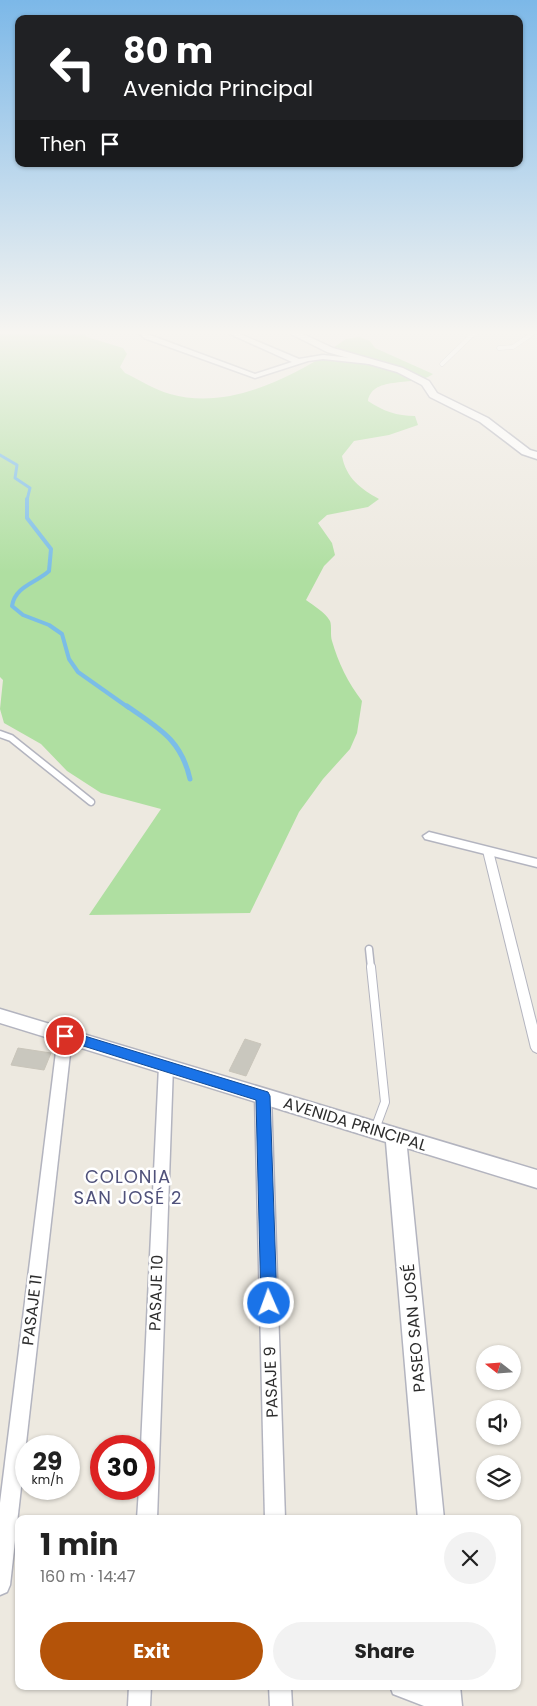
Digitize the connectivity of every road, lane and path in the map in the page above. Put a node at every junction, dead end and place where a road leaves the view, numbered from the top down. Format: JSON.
{"nodes":[{"id":1,"x":471,"y":414,"type":"edge"},
{"id":2,"x":537,"y":456,"type":"edge"},
{"id":3,"x":0,"y":734,"type":"edge"},
{"id":4,"x":91,"y":802,"type":"dead end"},
{"id":5,"x":429,"y":836,"type":"dead end"},
{"id":6,"x":488,"y":850,"type":"junction"},
{"id":7,"x":537,"y":863,"type":"edge"},
{"id":8,"x":369,"y":949,"type":"dead end"},
{"id":9,"x":0,"y":1016,"type":"edge"},
{"id":10,"x":65,"y":1036,"type":"junction"},
{"id":11,"x":537,"y":1048,"type":"edge"},
{"id":12,"x":166,"y":1066,"type":"junction"},
{"id":13,"x":263,"y":1096,"type":"junction"},
{"id":14,"x":375,"y":1130,"type":"junction"},
{"id":15,"x":396,"y":1137,"type":"junction"},
{"id":16,"x":537,"y":1179,"type":"edge"},
{"id":17,"x":147,"y":1515,"type":"edge"},
{"id":18,"x":275,"y":1515,"type":"edge"},
{"id":19,"x":431,"y":1515,"type":"edge"},
{"id":20,"x":9,"y":1521,"type":"edge"},
{"id":21,"x":0,"y":1585,"type":"edge"},
{"id":22,"x":140,"y":1690,"type":"edge"},
{"id":23,"x":280,"y":1690,"type":"edge"},
{"id":24,"x":411,"y":1690,"type":"edge"},
{"id":25,"x":447,"y":1690,"type":"edge"},
{"id":26,"x":139,"y":1706,"type":"edge"},
{"id":27,"x":281,"y":1706,"type":"edge"},
{"id":28,"x":449,"y":1706,"type":"edge"}],
"edges":[{"from":1,"to":2,"type":"street"},
{"from":3,"to":4,"type":"lane"},
{"from":5,"to":6,"type":"street"},
{"from":6,"to":7,"type":"street"},
{"from":6,"to":11,"type":"street"},
{"from":8,"to":14,"type":"lane"},
{"from":9,"to":10,"type":"street","name":"AVENIDA PRINCIPAL"},
{"from":10,"to":12,"type":"street","name":"AVENIDA PRINCIPAL"},
{"from":10,"to":20,"type":"street","name":"PASAJE 11"},
{"from":12,"to":13,"type":"street","name":"AVENIDA PRINCIPAL"},
{"from":12,"to":17,"type":"street","name":"PASAJE 10"},
{"from":13,"to":14,"type":"street","name":"AVENIDA PRINCIPAL"},
{"from":13,"to":18,"type":"street","name":"PASAJE 9"},
{"from":14,"to":15,"type":"street","name":"AVENIDA PRINCIPAL"},
{"from":15,"to":16,"type":"street","name":"AVENIDA PRINCIPAL"},
{"from":15,"to":19,"type":"street","name":"PASEO SAN JOSÉ"},
{"from":20,"to":21,"type":"street","name":"PASAJE 11"},
{"from":22,"to":26,"type":"street"},
{"from":23,"to":27,"type":"street"},
{"from":24,"to":28,"type":"street"},
{"from":25,"to":28,"type":"street"}]}
